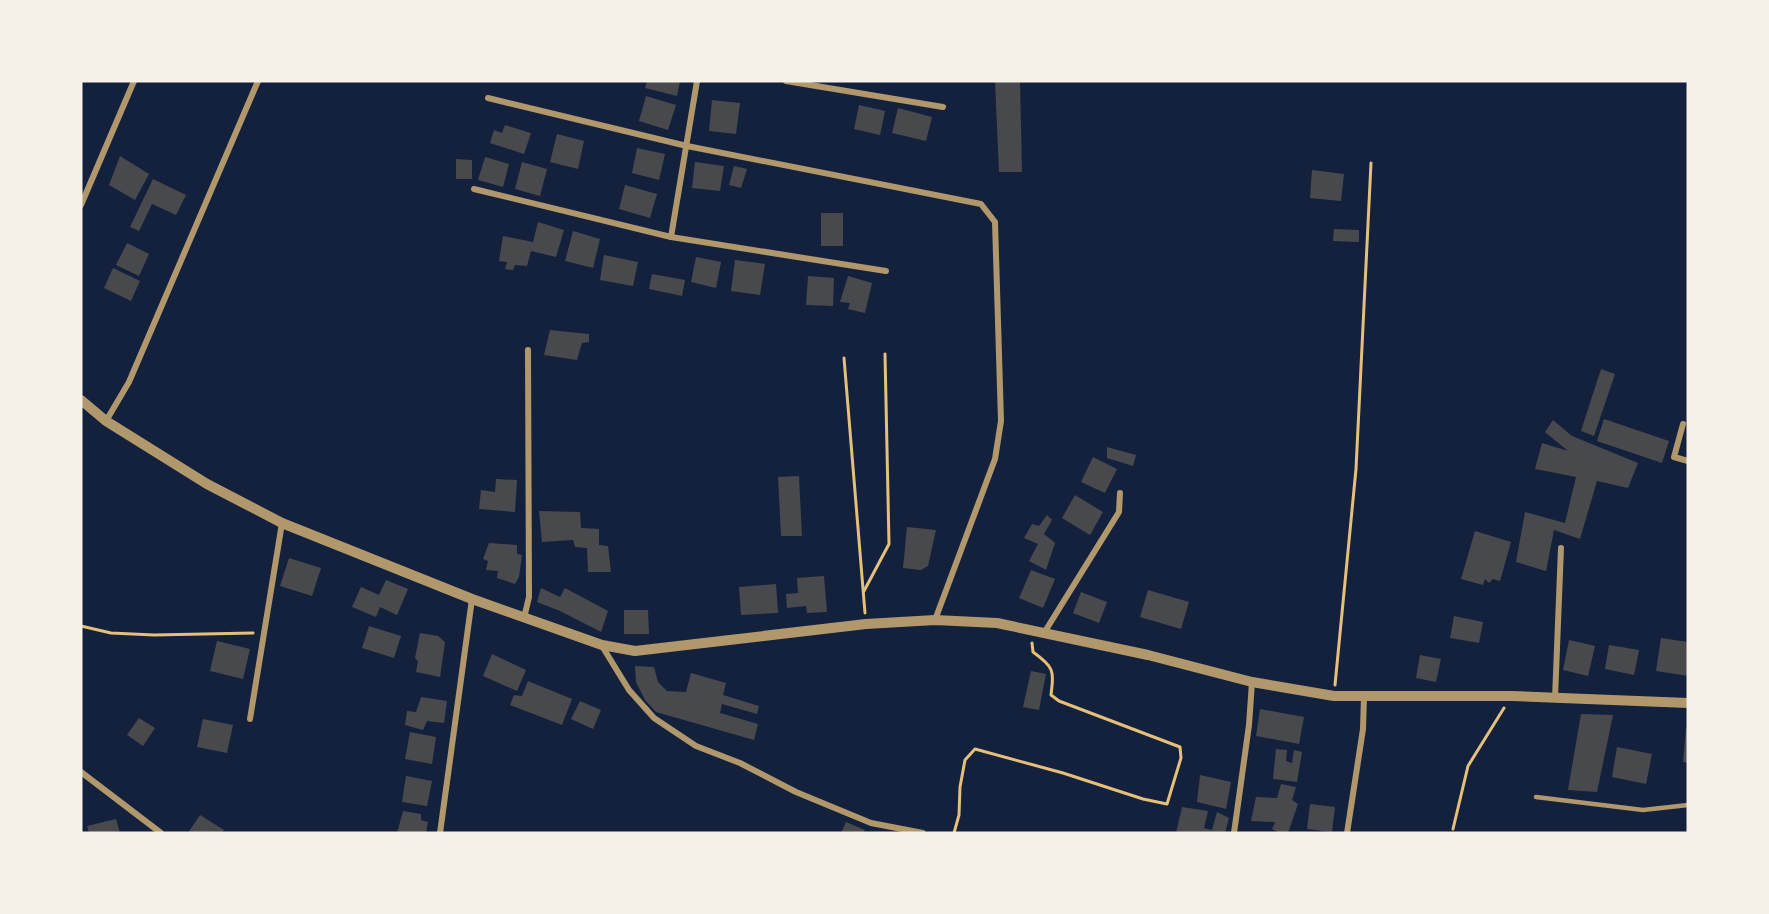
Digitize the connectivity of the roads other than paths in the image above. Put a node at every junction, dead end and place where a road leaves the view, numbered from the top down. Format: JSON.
{"nodes":[{"id":1,"x":134,"y":81,"type":"edge"},
{"id":2,"x":258,"y":81,"type":"edge"},
{"id":3,"x":697,"y":81,"type":"edge"},
{"id":4,"x":786,"y":81,"type":"edge"},
{"id":5,"x":488,"y":98,"type":"dead end"},
{"id":6,"x":943,"y":107,"type":"dead end"},
{"id":7,"x":687,"y":146,"type":"junction"},
{"id":8,"x":474,"y":189,"type":"dead end"},
{"id":9,"x":81,"y":205,"type":"edge"},
{"id":10,"x":671,"y":237,"type":"junction"},
{"id":11,"x":886,"y":270,"type":"dead end"},
{"id":12,"x":528,"y":350,"type":"dead end"},
{"id":13,"x":81,"y":400,"type":"edge"},
{"id":14,"x":106,"y":421,"type":"junction"},
{"id":15,"x":1683,"y":424,"type":"dead end"},
{"id":16,"x":1688,"y":461,"type":"edge"},
{"id":17,"x":1120,"y":493,"type":"dead end"},
{"id":18,"x":282,"y":523,"type":"junction"},
{"id":19,"x":1561,"y":548,"type":"dead end"},
{"id":20,"x":472,"y":599,"type":"junction"},
{"id":21,"x":524,"y":618,"type":"junction"},
{"id":22,"x":935,"y":620,"type":"junction"},
{"id":23,"x":1044,"y":633,"type":"junction"},
{"id":24,"x":602,"y":645,"type":"junction"},
{"id":25,"x":1252,"y":682,"type":"junction"},
{"id":26,"x":1364,"y":696,"type":"junction"},
{"id":27,"x":1555,"y":698,"type":"junction"},
{"id":28,"x":1688,"y":703,"type":"edge"},
{"id":29,"x":250,"y":719,"type":"dead end"},
{"id":30,"x":81,"y":772,"type":"edge"},
{"id":31,"x":1536,"y":797,"type":"dead end"},
{"id":32,"x":1688,"y":805,"type":"edge"},
{"id":33,"x":161,"y":833,"type":"edge"},
{"id":34,"x":440,"y":833,"type":"edge"},
{"id":35,"x":923,"y":833,"type":"edge"},
{"id":36,"x":1234,"y":833,"type":"edge"},
{"id":37,"x":1347,"y":833,"type":"edge"}],
"edges":[{"from":1,"to":9,"type":"street"},
{"from":2,"to":14,"type":"street"},
{"from":3,"to":7,"type":"street"},
{"from":4,"to":6,"type":"street"},
{"from":5,"to":7,"type":"street"},
{"from":7,"to":10,"type":"street"},
{"from":7,"to":22,"type":"street"},
{"from":8,"to":10,"type":"street"},
{"from":10,"to":11,"type":"street"},
{"from":12,"to":21,"type":"street"},
{"from":13,"to":14,"type":"street"},
{"from":14,"to":18,"type":"street"},
{"from":15,"to":16,"type":"street"},
{"from":17,"to":23,"type":"street"},
{"from":18,"to":20,"type":"street"},
{"from":18,"to":29,"type":"street"},
{"from":19,"to":27,"type":"street"},
{"from":20,"to":21,"type":"street"},
{"from":20,"to":34,"type":"street"},
{"from":21,"to":24,"type":"street"},
{"from":22,"to":23,"type":"street"},
{"from":22,"to":24,"type":"street"},
{"from":23,"to":25,"type":"street"},
{"from":24,"to":35,"type":"street"},
{"from":25,"to":26,"type":"street"},
{"from":25,"to":36,"type":"street"},
{"from":26,"to":27,"type":"street"},
{"from":26,"to":37,"type":"street"},
{"from":27,"to":28,"type":"street"},
{"from":30,"to":33,"type":"street"},
{"from":31,"to":32,"type":"lane"}]}
